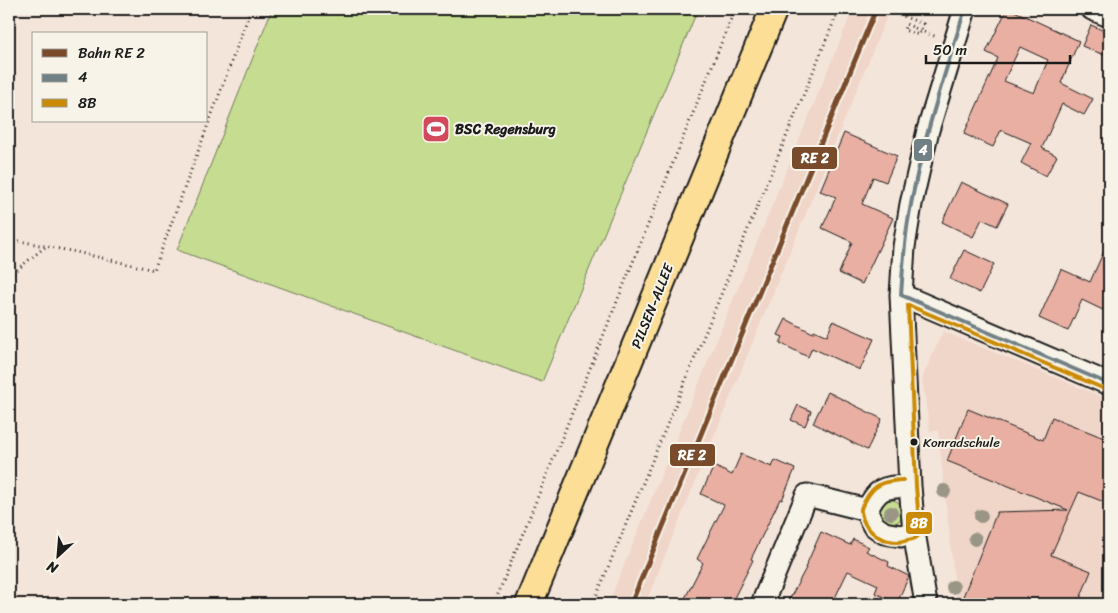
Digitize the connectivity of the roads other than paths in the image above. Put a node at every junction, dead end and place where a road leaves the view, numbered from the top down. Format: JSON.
{"nodes":[{"id":1,"x":774,"y":9,"type":"edge"},
{"id":2,"x":965,"y":9,"type":"edge"},
{"id":3,"x":1092,"y":9,"type":"edge"},
{"id":4,"x":1109,"y":16,"type":"edge"},
{"id":5,"x":901,"y":296,"type":"junction"},
{"id":6,"x":1109,"y":384,"type":"edge"},
{"id":7,"x":910,"y":486,"type":"junction"},
{"id":8,"x":868,"y":510,"type":"junction"},
{"id":9,"x":914,"y":532,"type":"junction"},
{"id":10,"x":529,"y":604,"type":"edge"},
{"id":11,"x":762,"y":604,"type":"edge"},
{"id":12,"x":926,"y":604,"type":"edge"}],
"edges":[{"from":1,"to":10,"type":"main road","name":"PILSEN-ALLEE"},
{"from":2,"to":5,"type":"street"},
{"from":3,"to":4,"type":"street"},
{"from":5,"to":6,"type":"street"},
{"from":5,"to":7,"type":"street"},
{"from":7,"to":8,"type":"street"},
{"from":7,"to":9,"type":"street"},
{"from":8,"to":9,"type":"street"},
{"from":8,"to":11,"type":"street"},
{"from":9,"to":12,"type":"street"}]}
